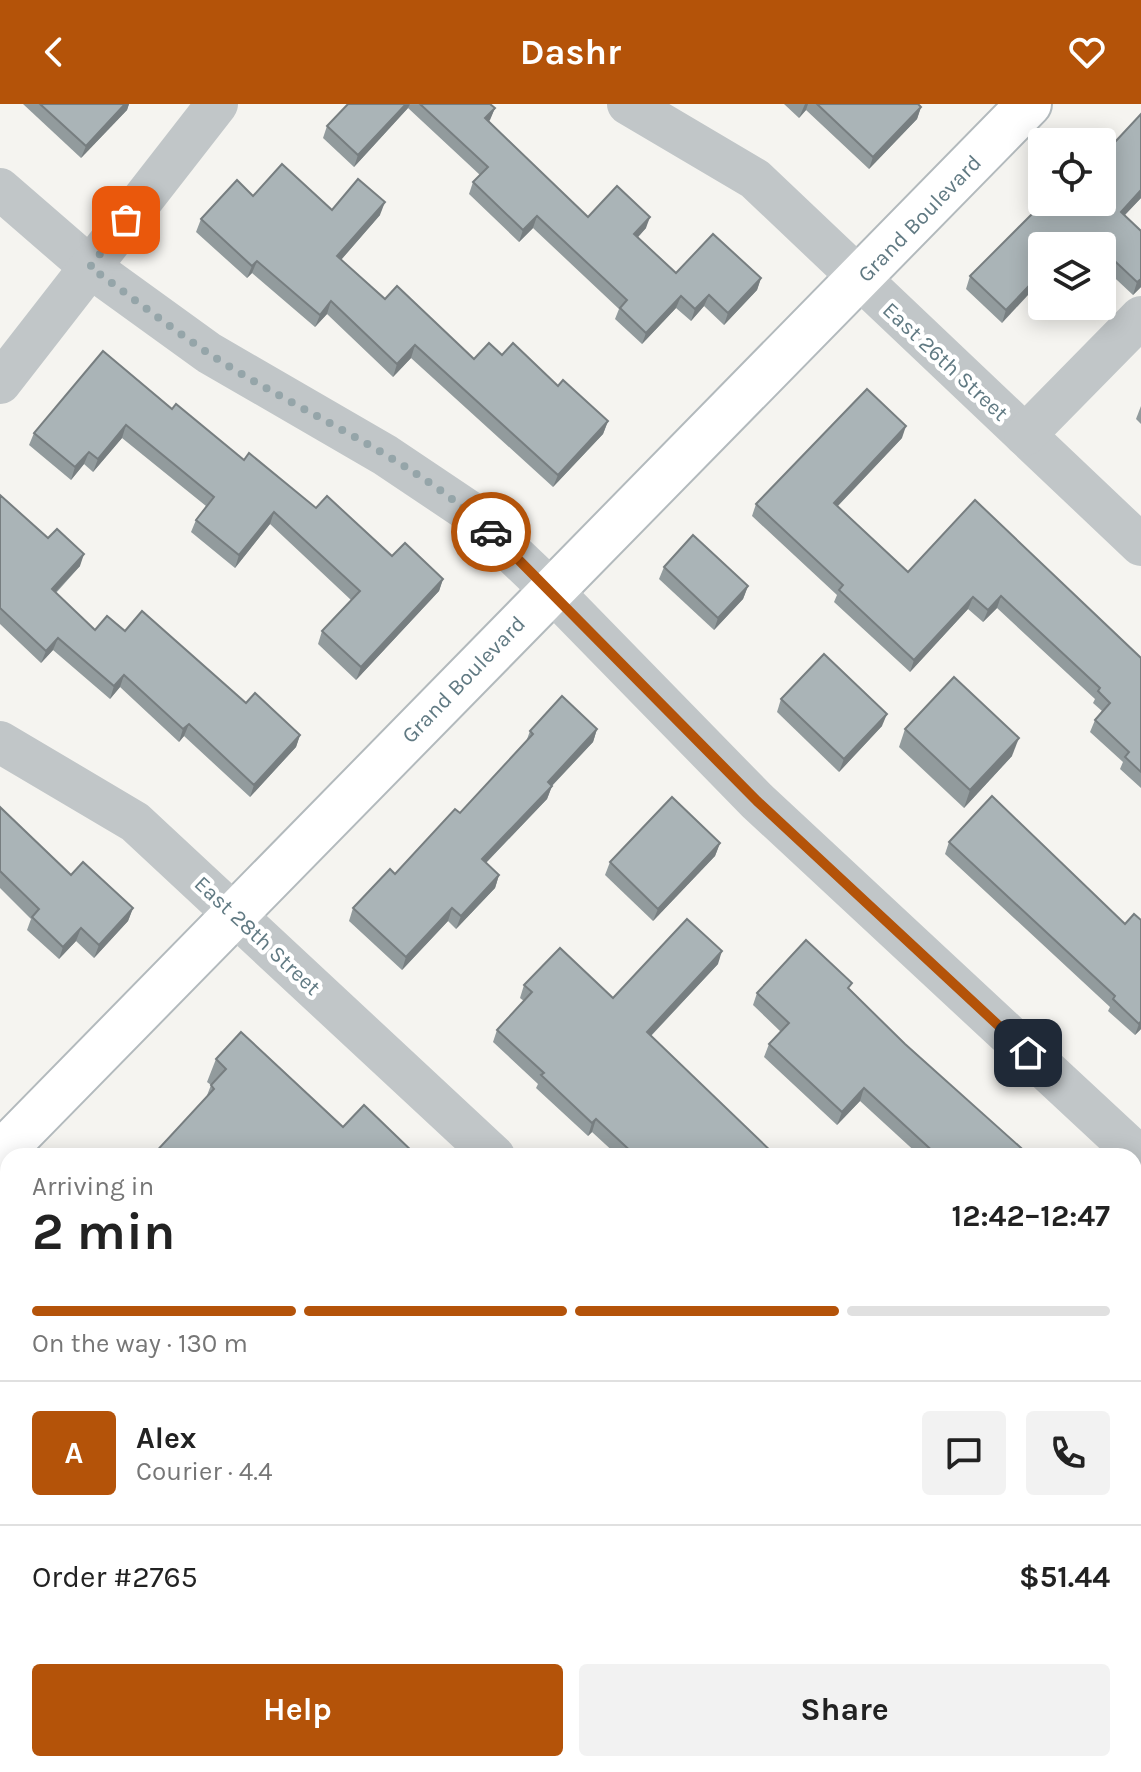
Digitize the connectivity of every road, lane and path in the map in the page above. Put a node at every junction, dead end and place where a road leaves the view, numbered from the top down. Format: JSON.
{"nodes":[{"id":1,"x":217,"y":104,"type":"edge"},
{"id":2,"x":628,"y":104,"type":"edge"},
{"id":3,"x":1029,"y":104,"type":"edge"},
{"id":4,"x":0,"y":189,"type":"edge"},
{"id":5,"x":90,"y":267,"type":"junction"},
{"id":6,"x":860,"y":280,"type":"junction"},
{"id":7,"x":1141,"y":317,"type":"edge"},
{"id":8,"x":0,"y":383,"type":"edge"},
{"id":9,"x":1025,"y":435,"type":"junction"},
{"id":10,"x":1141,"y":545,"type":"edge"},
{"id":11,"x":550,"y":589,"type":"junction"},
{"id":12,"x":0,"y":742,"type":"edge"},
{"id":13,"x":234,"y":913,"type":"junction"},
{"id":14,"x":6,"y":1148,"type":"edge"},
{"id":15,"x":485,"y":1148,"type":"edge"},
{"id":16,"x":1130,"y":1148,"type":"edge"}],
"edges":[{"from":1,"to":5,"type":"street"},
{"from":2,"to":6,"type":"street","name":"East 26th Street"},
{"from":3,"to":6,"type":"main road","name":"Grand Boulevard"},
{"from":4,"to":5,"type":"street"},
{"from":5,"to":8,"type":"street"},
{"from":5,"to":11,"type":"street"},
{"from":6,"to":9,"type":"street","name":"East 26th Street"},
{"from":6,"to":11,"type":"main road","name":"Grand Boulevard"},
{"from":7,"to":9,"type":"street"},
{"from":9,"to":10,"type":"street","name":"East 26th Street"},
{"from":11,"to":13,"type":"main road","name":"Grand Boulevard"},
{"from":11,"to":16,"type":"street"},
{"from":12,"to":13,"type":"street","name":"East 28th Street"},
{"from":13,"to":14,"type":"main road","name":"Grand Boulevard"},
{"from":13,"to":15,"type":"street","name":"East 28th Street"}]}
